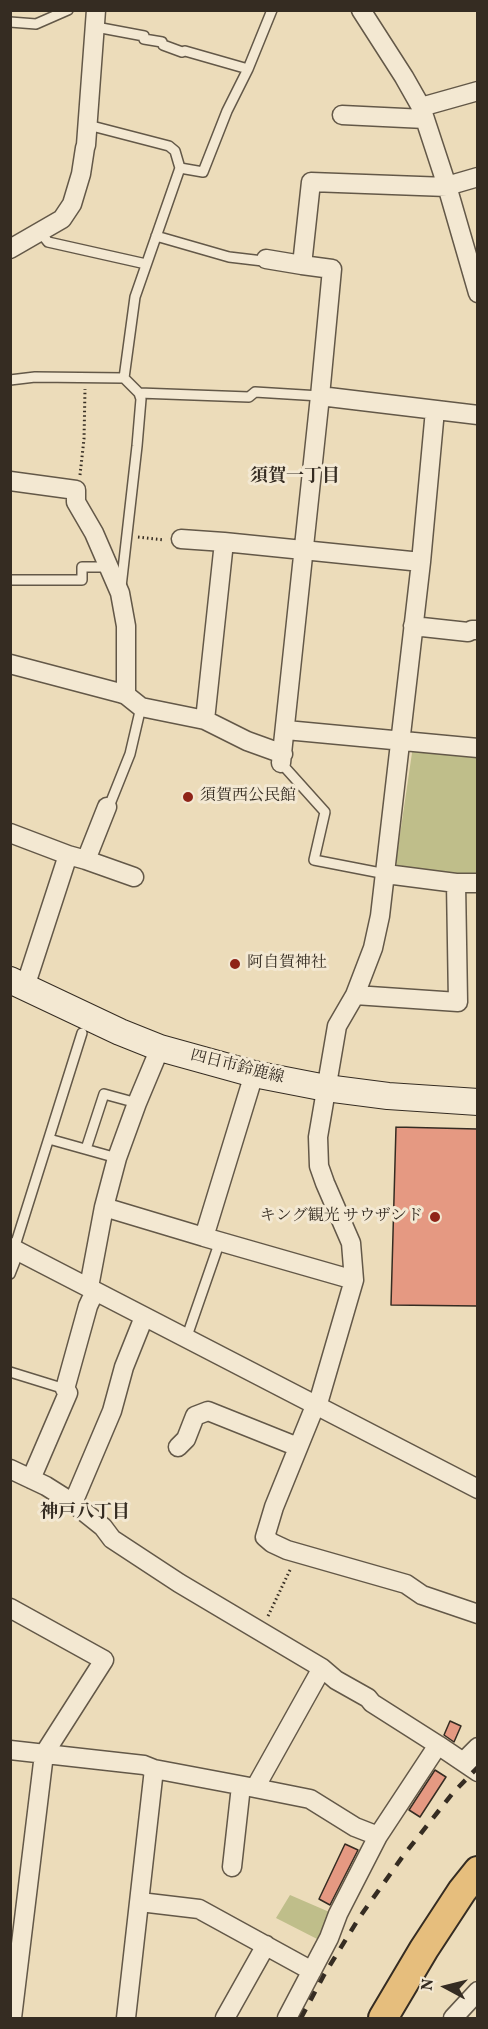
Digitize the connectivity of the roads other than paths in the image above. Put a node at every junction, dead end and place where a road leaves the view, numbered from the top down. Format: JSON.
{"nodes":[{"id":1,"x":68,"y":10,"type":"edge"},
{"id":2,"x":272,"y":10,"type":"edge"},
{"id":3,"x":362,"y":10,"type":"edge"},
{"id":4,"x":96,"y":19,"type":"edge"},
{"id":5,"x":10,"y":22,"type":"edge"},
{"id":6,"x":248,"y":69,"type":"junction"},
{"id":7,"x":477,"y":91,"type":"edge"},
{"id":8,"x":423,"y":113,"type":"junction"},
{"id":9,"x":342,"y":115,"type":"dead end"},
{"id":10,"x":88,"y":125,"type":"junction"},
{"id":11,"x":180,"y":168,"type":"junction"},
{"id":12,"x":477,"y":177,"type":"edge"},
{"id":13,"x":447,"y":187,"type":"junction"},
{"id":14,"x":41,"y":233,"type":"junction"},
{"id":15,"x":156,"y":236,"type":"junction"},
{"id":16,"x":10,"y":249,"type":"edge"},
{"id":17,"x":266,"y":259,"type":"joint"},
{"id":18,"x":146,"y":264,"type":"junction"},
{"id":19,"x":302,"y":265,"type":"junction"},
{"id":20,"x":477,"y":293,"type":"edge"},
{"id":21,"x":124,"y":378,"type":"junction"},
{"id":22,"x":10,"y":380,"type":"edge"},
{"id":23,"x":139,"y":393,"type":"junction"},
{"id":24,"x":320,"y":396,"type":"junction"},
{"id":25,"x":435,"y":410,"type":"junction"},
{"id":26,"x":477,"y":415,"type":"edge"},
{"id":27,"x":10,"y":481,"type":"edge"},
{"id":28,"x":181,"y":539,"type":"dead end"},
{"id":29,"x":224,"y":542,"type":"junction"},
{"id":30,"x":303,"y":549,"type":"junction"},
{"id":31,"x":421,"y":561,"type":"junction"},
{"id":32,"x":109,"y":567,"type":"junction"},
{"id":33,"x":10,"y":580,"type":"edge"},
{"id":34,"x":120,"y":593,"type":"junction"},
{"id":35,"x":413,"y":626,"type":"junction"},
{"id":36,"x":477,"y":630,"type":"edge"},
{"id":37,"x":10,"y":663,"type":"edge"},
{"id":38,"x":126,"y":695,"type":"junction"},
{"id":39,"x":141,"y":707,"type":"junction"},
{"id":40,"x":205,"y":720,"type":"junction"},
{"id":41,"x":286,"y":730,"type":"junction"},
{"id":42,"x":401,"y":741,"type":"junction"},
{"id":43,"x":477,"y":748,"type":"edge"},
{"id":44,"x":282,"y":758,"type":"junction"},
{"id":45,"x":107,"y":807,"type":"joint"},
{"id":46,"x":10,"y":833,"type":"edge"},
{"id":47,"x":68,"y":855,"type":"junction"},
{"id":48,"x":86,"y":860,"type":"junction"},
{"id":49,"x":386,"y":874,"type":"junction"},
{"id":50,"x":134,"y":877,"type":"dead end"},
{"id":51,"x":456,"y":883,"type":"junction"},
{"id":52,"x":477,"y":883,"type":"edge"},
{"id":53,"x":18,"y":984,"type":"edge"},
{"id":54,"x":355,"y":995,"type":"junction"},
{"id":55,"x":82,"y":1033,"type":"dead end"},
{"id":56,"x":160,"y":1048,"type":"junction"},
{"id":57,"x":254,"y":1074,"type":"junction"},
{"id":58,"x":326,"y":1088,"type":"junction"},
{"id":59,"x":477,"y":1102,"type":"edge"},
{"id":60,"x":137,"y":1104,"type":"junction"},
{"id":61,"x":49,"y":1139,"type":"junction"},
{"id":62,"x":86,"y":1149,"type":"junction"},
{"id":63,"x":117,"y":1158,"type":"junction"},
{"id":64,"x":104,"y":1207,"type":"junction"},
{"id":65,"x":212,"y":1239,"type":"junction"},
{"id":66,"x":14,"y":1249,"type":"edge"},
{"id":67,"x":10,"y":1274,"type":"edge"},
{"id":68,"x":354,"y":1280,"type":"junction"},
{"id":69,"x":92,"y":1289,"type":"junction"},
{"id":70,"x":144,"y":1317,"type":"junction"},
{"id":71,"x":186,"y":1339,"type":"junction"},
{"id":72,"x":10,"y":1372,"type":"edge"},
{"id":73,"x":66,"y":1389,"type":"junction"},
{"id":74,"x":316,"y":1407,"type":"junction"},
{"id":75,"x":178,"y":1447,"type":"dead end"},
{"id":76,"x":298,"y":1447,"type":"junction"},
{"id":77,"x":10,"y":1469,"type":"edge"},
{"id":78,"x":31,"y":1479,"type":"junction"},
{"id":79,"x":477,"y":1489,"type":"edge"},
{"id":80,"x":74,"y":1503,"type":"junction"},
{"id":81,"x":10,"y":1608,"type":"edge"},
{"id":82,"x":477,"y":1614,"type":"edge"},
{"id":83,"x":322,"y":1668,"type":"junction"},
{"id":84,"x":438,"y":1745,"type":"junction"},
{"id":85,"x":477,"y":1747,"type":"edge"},
{"id":86,"x":10,"y":1750,"type":"edge"},
{"id":87,"x":44,"y":1754,"type":"junction"},
{"id":88,"x":470,"y":1767,"type":"edge"},
{"id":89,"x":154,"y":1769,"type":"junction"},
{"id":90,"x":248,"y":1787,"type":"junction"},
{"id":91,"x":378,"y":1836,"type":"junction"},
{"id":92,"x":232,"y":1867,"type":"dead end"},
{"id":93,"x":477,"y":1871,"type":"edge"},
{"id":94,"x":140,"y":1902,"type":"junction"},
{"id":95,"x":266,"y":1946,"type":"junction"},
{"id":96,"x":312,"y":1971,"type":"junction"},
{"id":97,"x":477,"y":1991,"type":"edge"},
{"id":98,"x":12,"y":2019,"type":"edge"},
{"id":99,"x":126,"y":2019,"type":"edge"},
{"id":100,"x":225,"y":2019,"type":"edge"},
{"id":101,"x":287,"y":2019,"type":"edge"},
{"id":102,"x":383,"y":2019,"type":"edge"},
{"id":103,"x":453,"y":2019,"type":"edge"}],
"edges":[{"from":1,"to":5,"type":"lane"},
{"from":2,"to":6,"type":"lane"},
{"from":3,"to":8,"type":"street"},
{"from":4,"to":6,"type":"lane"},
{"from":4,"to":10,"type":"street"},
{"from":6,"to":11,"type":"lane"},
{"from":7,"to":8,"type":"street"},
{"from":8,"to":9,"type":"street"},
{"from":8,"to":13,"type":"street"},
{"from":10,"to":11,"type":"lane"},
{"from":10,"to":14,"type":"street"},
{"from":11,"to":15,"type":"lane"},
{"from":12,"to":13,"type":"street"},
{"from":13,"to":19,"type":"street"},
{"from":13,"to":20,"type":"street"},
{"from":14,"to":16,"type":"street"},
{"from":14,"to":18,"type":"lane"},
{"from":15,"to":17,"type":"lane"},
{"from":15,"to":18,"type":"lane"},
{"from":17,"to":19,"type":"street"},
{"from":18,"to":21,"type":"lane"},
{"from":19,"to":24,"type":"street"},
{"from":21,"to":22,"type":"lane"},
{"from":21,"to":23,"type":"lane"},
{"from":23,"to":24,"type":"lane"},
{"from":23,"to":34,"type":"lane"},
{"from":24,"to":25,"type":"street"},
{"from":24,"to":30,"type":"street"},
{"from":25,"to":26,"type":"street"},
{"from":25,"to":31,"type":"street"},
{"from":27,"to":32,"type":"street"},
{"from":28,"to":29,"type":"street"},
{"from":29,"to":30,"type":"street"},
{"from":29,"to":40,"type":"street"},
{"from":30,"to":31,"type":"street"},
{"from":30,"to":41,"type":"street"},
{"from":31,"to":35,"type":"street"},
{"from":32,"to":33,"type":"lane"},
{"from":32,"to":34,"type":"street"},
{"from":34,"to":38,"type":"street"},
{"from":35,"to":36,"type":"street"},
{"from":35,"to":42,"type":"street"},
{"from":37,"to":38,"type":"street"},
{"from":38,"to":39,"type":"street"},
{"from":39,"to":40,"type":"street"},
{"from":39,"to":45,"type":"lane"},
{"from":40,"to":44,"type":"street"},
{"from":41,"to":42,"type":"street"},
{"from":41,"to":44,"type":"street"},
{"from":42,"to":43,"type":"street"},
{"from":42,"to":49,"type":"street"},
{"from":44,"to":49,"type":"lane"},
{"from":45,"to":48,"type":"street"},
{"from":46,"to":47,"type":"street"},
{"from":47,"to":48,"type":"street"},
{"from":47,"to":53,"type":"street"},
{"from":48,"to":50,"type":"street"},
{"from":49,"to":51,"type":"street"},
{"from":49,"to":54,"type":"street"},
{"from":51,"to":52,"type":"street"},
{"from":51,"to":54,"type":"street"},
{"from":53,"to":56,"type":"main road","name":"四日市鈴鹿線"},
{"from":54,"to":58,"type":"street"},
{"from":55,"to":61,"type":"lane"},
{"from":56,"to":57,"type":"main road","name":"四日市鈴鹿線"},
{"from":56,"to":60,"type":"street"},
{"from":57,"to":58,"type":"main road","name":"四日市鈴鹿線"},
{"from":57,"to":65,"type":"street"},
{"from":58,"to":59,"type":"main road","name":"四日市鈴鹿線"},
{"from":58,"to":68,"type":"street"},
{"from":60,"to":62,"type":"lane"},
{"from":60,"to":63,"type":"street"},
{"from":61,"to":62,"type":"lane"},
{"from":61,"to":66,"type":"lane"},
{"from":62,"to":63,"type":"lane"},
{"from":63,"to":64,"type":"street"},
{"from":64,"to":65,"type":"street"},
{"from":64,"to":69,"type":"street"},
{"from":65,"to":68,"type":"street"},
{"from":65,"to":71,"type":"lane"},
{"from":66,"to":67,"type":"lane"},
{"from":66,"to":69,"type":"street"},
{"from":68,"to":74,"type":"street"},
{"from":69,"to":70,"type":"street"},
{"from":69,"to":73,"type":"street"},
{"from":70,"to":71,"type":"street"},
{"from":70,"to":80,"type":"street"},
{"from":71,"to":74,"type":"street"},
{"from":72,"to":73,"type":"lane"},
{"from":73,"to":78,"type":"street"},
{"from":74,"to":76,"type":"street"},
{"from":74,"to":79,"type":"street"},
{"from":75,"to":76,"type":"street"},
{"from":76,"to":82,"type":"street"},
{"from":77,"to":78,"type":"street"},
{"from":78,"to":80,"type":"street"},
{"from":80,"to":83,"type":"street"},
{"from":81,"to":87,"type":"street"},
{"from":83,"to":84,"type":"street"},
{"from":83,"to":90,"type":"street"},
{"from":84,"to":88,"type":"street"},
{"from":84,"to":91,"type":"street"},
{"from":85,"to":88,"type":"street"},
{"from":86,"to":87,"type":"street"},
{"from":87,"to":89,"type":"street"},
{"from":87,"to":98,"type":"street"},
{"from":89,"to":90,"type":"street"},
{"from":89,"to":94,"type":"street"},
{"from":90,"to":91,"type":"street"},
{"from":90,"to":92,"type":"street"},
{"from":91,"to":96,"type":"street"},
{"from":93,"to":102,"type":"main road"},
{"from":94,"to":95,"type":"street"},
{"from":94,"to":99,"type":"street"},
{"from":95,"to":96,"type":"street"},
{"from":95,"to":100,"type":"street"},
{"from":96,"to":101,"type":"street"},
{"from":97,"to":103,"type":"street"}]}
